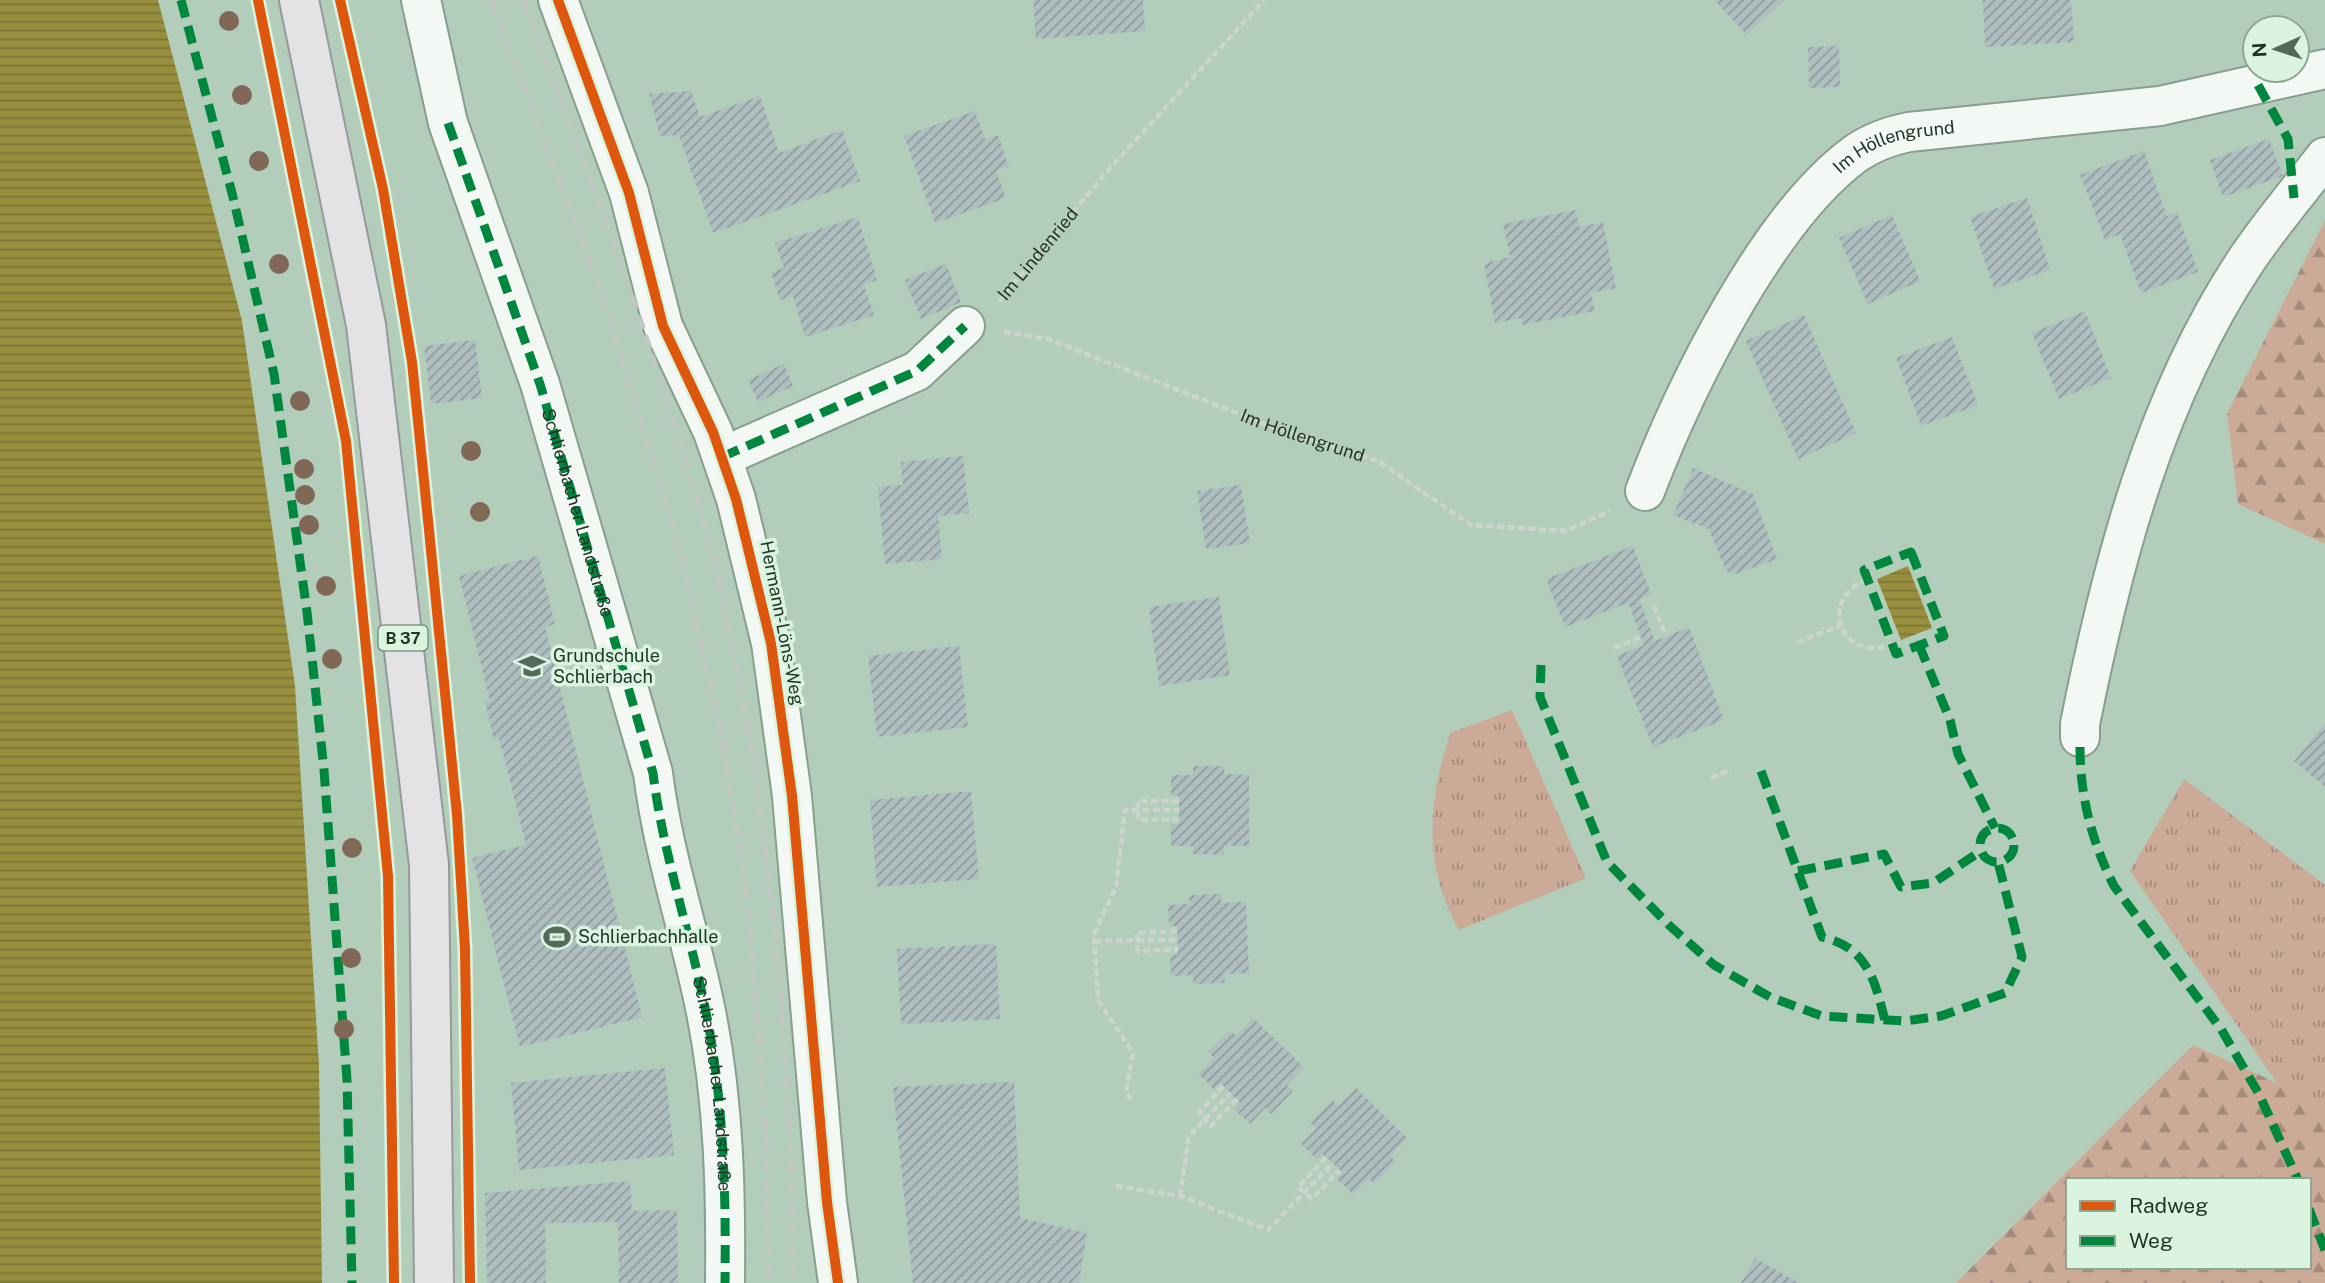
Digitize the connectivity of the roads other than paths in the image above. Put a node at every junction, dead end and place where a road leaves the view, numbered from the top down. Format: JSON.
{"nodes":[{"id":1,"x":299,"y":0,"type":"edge"},
{"id":2,"x":421,"y":0,"type":"edge"},
{"id":3,"x":558,"y":0,"type":"edge"},
{"id":4,"x":2325,"y":69,"type":"edge"},
{"id":5,"x":2325,"y":157,"type":"edge"},
{"id":6,"x":965,"y":326,"type":"road end"},
{"id":7,"x":722,"y":457,"type":"junction"},
{"id":8,"x":1629,"y":500,"type":"road end"},
{"id":9,"x":2071,"y":731,"type":"dead end"},
{"id":10,"x":434,"y":1283,"type":"edge"},
{"id":11,"x":725,"y":1283,"type":"edge"},
{"id":12,"x":838,"y":1283,"type":"edge"}],
"edges":[{"from":1,"to":10,"type":"main road","number":"B 37"},
{"from":2,"to":11,"type":"street","name":"Schlierbacher Landstraße"},
{"from":3,"to":7,"type":"street","name":"Hermann-Löns-Weg"},
{"from":4,"to":8,"type":"street","name":"Im Höllengrund"},
{"from":5,"to":9,"type":"street"},
{"from":6,"to":7,"type":"street"},
{"from":7,"to":12,"type":"street","name":"Hermann-Löns-Weg"}]}
